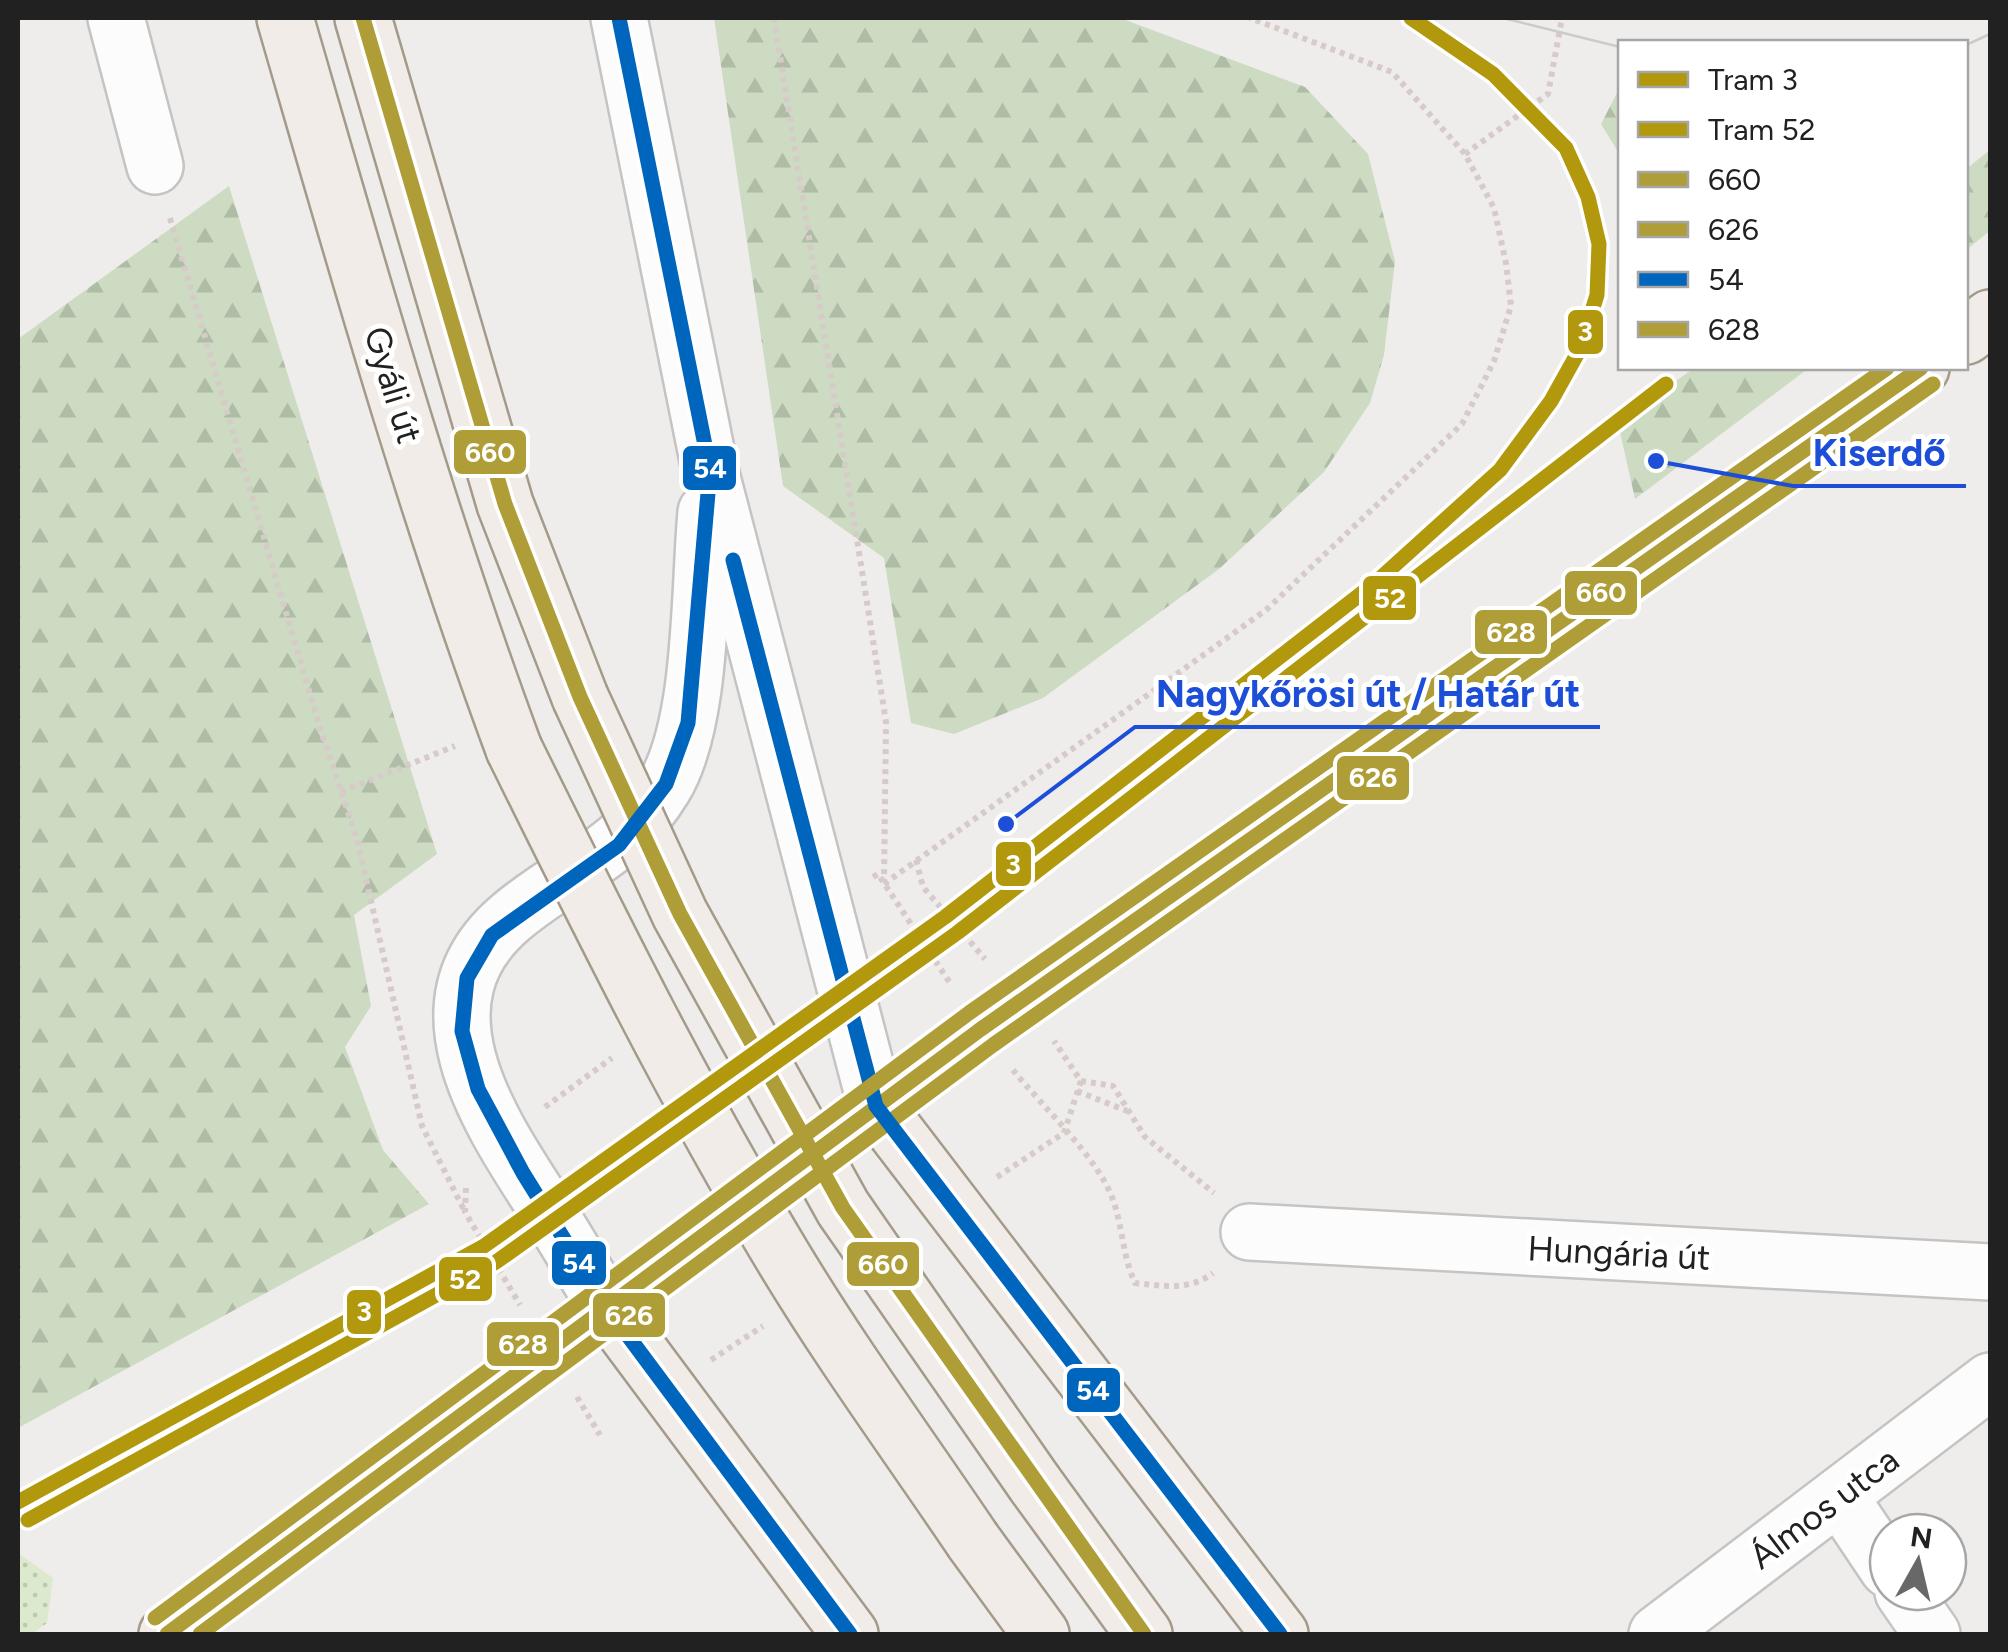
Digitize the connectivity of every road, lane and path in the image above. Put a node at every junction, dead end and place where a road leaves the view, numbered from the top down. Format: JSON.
{"nodes":[{"id":1,"x":116,"y":18,"type":"edge"},
{"id":2,"x":285,"y":18,"type":"edge"},
{"id":3,"x":362,"y":18,"type":"edge"},
{"id":4,"x":619,"y":18,"type":"edge"},
{"id":5,"x":774,"y":18,"type":"edge"},
{"id":6,"x":1250,"y":18,"type":"edge"},
{"id":7,"x":1562,"y":18,"type":"edge"},
{"id":8,"x":1465,"y":154,"type":"junction"},
{"id":9,"x":155,"y":166,"type":"joint"},
{"id":10,"x":1990,"y":318,"type":"edge"},
{"id":11,"x":1968,"y":334,"type":"edge"},
{"id":12,"x":1918,"y":370,"type":"edge"},
{"id":13,"x":710,"y":470,"type":"junction"},
{"id":14,"x":492,"y":744,"type":"junction"},
{"id":15,"x":340,"y":792,"type":"junction"},
{"id":16,"x":618,"y":1054,"type":"dead end"},
{"id":17,"x":1081,"y":1081,"type":"dead end"},
{"id":18,"x":1077,"y":1091,"type":"dead end"},
{"id":19,"x":876,"y":1106,"type":"junction"},
{"id":20,"x":1128,"y":1111,"type":"junction"},
{"id":21,"x":1050,"y":1116,"type":"dead end"},
{"id":22,"x":504,"y":1139,"type":"junction"},
{"id":23,"x":465,"y":1212,"type":"junction"},
{"id":24,"x":1257,"y":1233,"type":"junction"},
{"id":25,"x":1990,"y":1272,"type":"edge"},
{"id":26,"x":605,"y":1306,"type":"junction"},
{"id":27,"x":548,"y":1349,"type":"junction"},
{"id":28,"x":1990,"y":1381,"type":"edge"},
{"id":29,"x":600,"y":1435,"type":"dead end"},
{"id":30,"x":1840,"y":1496,"type":"junction"},
{"id":31,"x":1868,"y":1539,"type":"edge"},
{"id":32,"x":1917,"y":1612,"type":"edge"},
{"id":33,"x":167,"y":1634,"type":"edge"},
{"id":34,"x":850,"y":1634,"type":"edge"},
{"id":35,"x":1041,"y":1634,"type":"edge"},
{"id":36,"x":1144,"y":1634,"type":"edge"},
{"id":37,"x":1280,"y":1634,"type":"edge"},
{"id":38,"x":1657,"y":1634,"type":"edge"},
{"id":39,"x":1932,"y":1634,"type":"edge"}],
"edges":[{"from":1,"to":9,"type":"street"},
{"from":2,"to":14,"type":"main road","name":"Gyáli út"},
{"from":3,"to":36,"type":"main road","name":"Gyáli út","bridge":true},
{"from":4,"to":13,"type":"street"},
{"from":5,"to":8,"type":"path"},
{"from":6,"to":8,"type":"path"},
{"from":7,"to":8,"type":"path"},
{"from":9,"to":15,"type":"path"},
{"from":10,"to":11,"type":"main road"},
{"from":12,"to":19,"type":"main road"},
{"from":13,"to":19,"type":"street"},
{"from":13,"to":22,"type":"street"},
{"from":14,"to":15,"type":"path"},
{"from":14,"to":35,"type":"main road","name":"Gyáli út","bridge":true},
{"from":15,"to":23,"type":"path"},
{"from":16,"to":22,"type":"path"},
{"from":17,"to":20,"type":"path"},
{"from":18,"to":20,"type":"path"},
{"from":19,"to":26,"type":"main road"},
{"from":19,"to":37,"type":"main road"},
{"from":20,"to":24,"type":"path"},
{"from":21,"to":24,"type":"path"},
{"from":22,"to":23,"type":"path"},
{"from":22,"to":26,"type":"street"},
{"from":23,"to":27,"type":"path"},
{"from":24,"to":25,"type":"street","name":"Hungária út"},
{"from":26,"to":27,"type":"main road"},
{"from":26,"to":34,"type":"main road"},
{"from":27,"to":29,"type":"path"},
{"from":27,"to":33,"type":"main road"},
{"from":28,"to":30,"type":"street","name":"Álmos utca"},
{"from":30,"to":31,"type":"street"},
{"from":30,"to":38,"type":"street","name":"Álmos utca"},
{"from":32,"to":39,"type":"street"}]}
